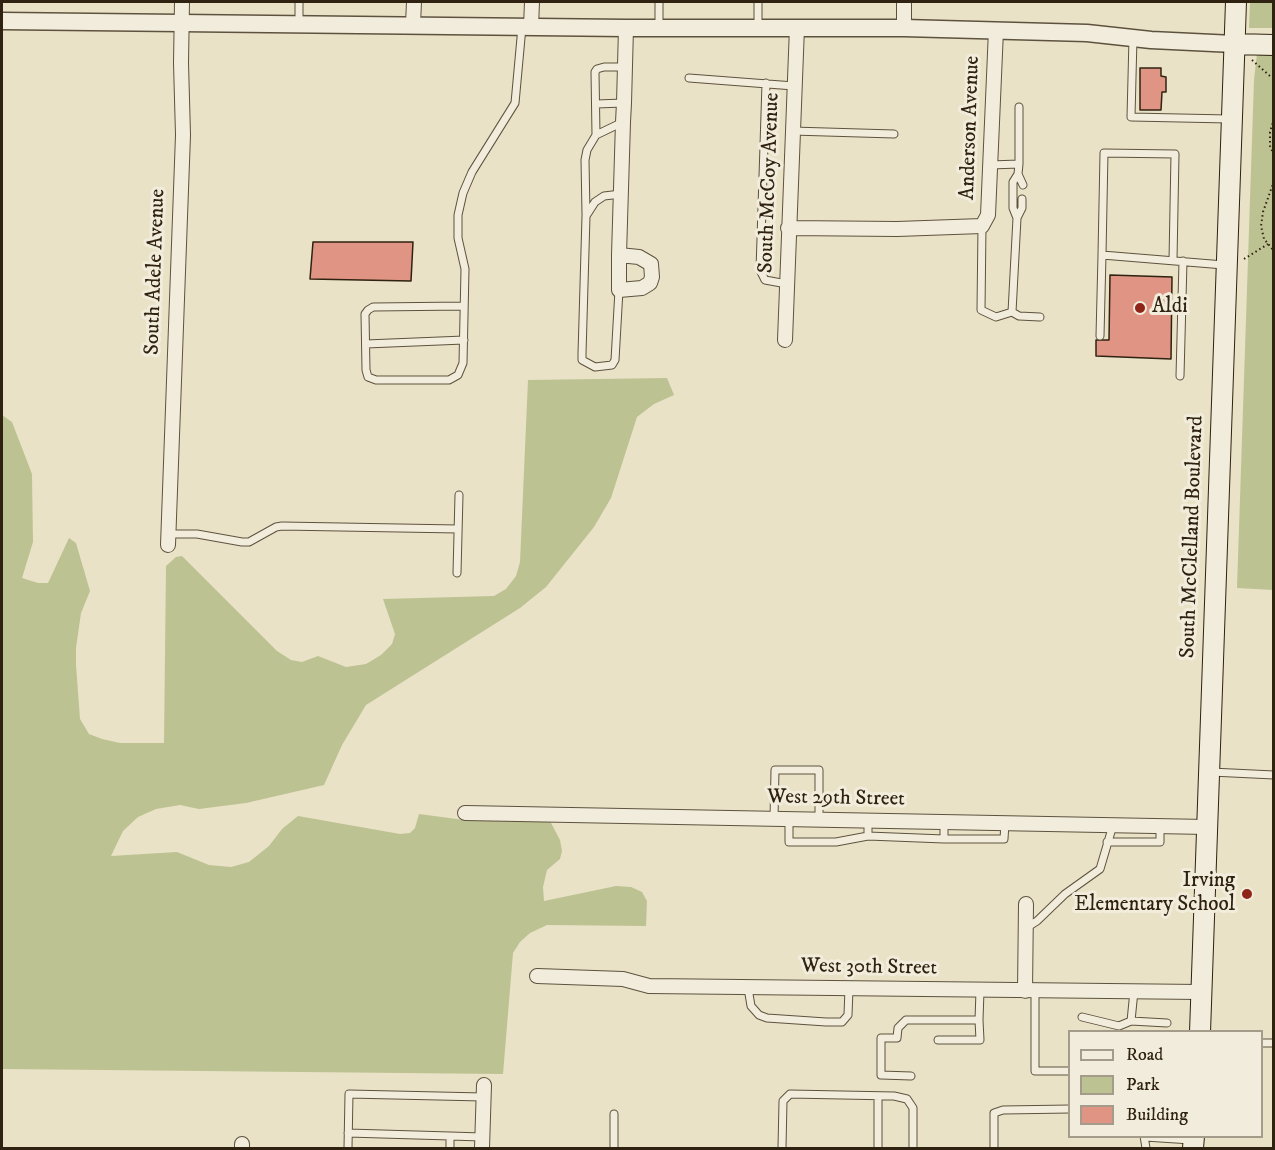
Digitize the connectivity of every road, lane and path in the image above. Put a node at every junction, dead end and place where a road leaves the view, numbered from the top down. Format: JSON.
{"nodes":[{"id":1,"x":182,"y":2,"type":"edge"},
{"id":2,"x":299,"y":2,"type":"edge"},
{"id":3,"x":414,"y":2,"type":"edge"},
{"id":4,"x":532,"y":2,"type":"edge"},
{"id":5,"x":659,"y":2,"type":"edge"},
{"id":6,"x":758,"y":2,"type":"edge"},
{"id":7,"x":904,"y":2,"type":"edge"},
{"id":8,"x":1236,"y":2,"type":"edge"},
{"id":9,"x":2,"y":21,"type":"edge"},
{"id":10,"x":181,"y":22,"type":"junction"},
{"id":11,"x":299,"y":23,"type":"junction"},
{"id":12,"x":413,"y":24,"type":"junction"},
{"id":13,"x":527,"y":27,"type":"junction"},
{"id":14,"x":659,"y":27,"type":"junction"},
{"id":15,"x":758,"y":27,"type":"junction"},
{"id":16,"x":797,"y":27,"type":"junction"},
{"id":17,"x":626,"y":28,"type":"junction"},
{"id":18,"x":904,"y":28,"type":"junction"},
{"id":19,"x":996,"y":30,"type":"junction"},
{"id":20,"x":1133,"y":38,"type":"junction"},
{"id":21,"x":1234,"y":44,"type":"junction"},
{"id":22,"x":1274,"y":45,"type":"edge"},
{"id":23,"x":625,"y":67,"type":"junction"},
{"id":24,"x":689,"y":78,"type":"dead end"},
{"id":25,"x":766,"y":83,"type":"junction"},
{"id":26,"x":794,"y":86,"type":"junction"},
{"id":27,"x":624,"y":103,"type":"junction"},
{"id":28,"x":596,"y":104,"type":"junction"},
{"id":29,"x":1019,"y":107,"type":"dead end"},
{"id":30,"x":1232,"y":119,"type":"junction"},
{"id":31,"x":1274,"y":119,"type":"edge"},
{"id":32,"x":623,"y":122,"type":"junction"},
{"id":33,"x":792,"y":131,"type":"junction"},
{"id":34,"x":596,"y":135,"type":"junction"},
{"id":35,"x":894,"y":135,"type":"dead end"},
{"id":36,"x":1274,"y":155,"type":"edge"},
{"id":37,"x":1018,"y":164,"type":"junction"},
{"id":38,"x":990,"y":165,"type":"junction"},
{"id":39,"x":1018,"y":174,"type":"junction"},
{"id":40,"x":1274,"y":180,"type":"edge"},
{"id":41,"x":1023,"y":185,"type":"dead end"},
{"id":42,"x":621,"y":194,"type":"junction"},
{"id":43,"x":1022,"y":199,"type":"dead end"},
{"id":44,"x":586,"y":216,"type":"junction"},
{"id":45,"x":1017,"y":218,"type":"junction"},
{"id":46,"x":982,"y":226,"type":"junction"},
{"id":47,"x":788,"y":228,"type":"junction"},
{"id":48,"x":1268,"y":244,"type":"junction"},
{"id":49,"x":1274,"y":251,"type":"edge"},
{"id":50,"x":620,"y":255,"type":"junction"},
{"id":51,"x":1102,"y":255,"type":"junction"},
{"id":52,"x":1173,"y":260,"type":"junction"},
{"id":53,"x":1183,"y":261,"type":"junction"},
{"id":54,"x":1227,"y":265,"type":"junction"},
{"id":55,"x":787,"y":284,"type":"junction"},
{"id":56,"x":618,"y":290,"type":"junction"},
{"id":57,"x":464,"y":306,"type":"junction"},
{"id":58,"x":1012,"y":312,"type":"junction"},
{"id":59,"x":1040,"y":317,"type":"dead end"},
{"id":60,"x":1100,"y":336,"type":"dead end"},
{"id":61,"x":464,"y":340,"type":"junction"},
{"id":62,"x":785,"y":340,"type":"dead end"},
{"id":63,"x":366,"y":344,"type":"junction"},
{"id":64,"x":1180,"y":376,"type":"dead end"},
{"id":65,"x":459,"y":495,"type":"dead end"},
{"id":66,"x":458,"y":529,"type":"junction"},
{"id":67,"x":168,"y":539,"type":"joint"},
{"id":68,"x":457,"y":573,"type":"dead end"},
{"id":69,"x":1208,"y":772,"type":"junction"},
{"id":70,"x":1274,"y":775,"type":"edge"},
{"id":71,"x":465,"y":813,"type":"dead end"},
{"id":72,"x":774,"y":819,"type":"junction"},
{"id":73,"x":789,"y":819,"type":"junction"},
{"id":74,"x":819,"y":820,"type":"junction"},
{"id":75,"x":868,"y":820,"type":"junction"},
{"id":76,"x":944,"y":822,"type":"junction"},
{"id":77,"x":1005,"y":823,"type":"junction"},
{"id":78,"x":1113,"y":825,"type":"junction"},
{"id":79,"x":1160,"y":826,"type":"junction"},
{"id":80,"x":1207,"y":827,"type":"junction"},
{"id":81,"x":868,"y":836,"type":"junction"},
{"id":82,"x":944,"y":838,"type":"junction"},
{"id":83,"x":1107,"y":842,"type":"junction"},
{"id":84,"x":1026,"y":904,"type":"dead end"},
{"id":85,"x":1026,"y":928,"type":"junction"},
{"id":86,"x":537,"y":976,"type":"dead end"},
{"id":87,"x":748,"y":988,"type":"junction"},
{"id":88,"x":849,"y":989,"type":"junction"},
{"id":89,"x":980,"y":991,"type":"junction"},
{"id":90,"x":1030,"y":991,"type":"junction"},
{"id":91,"x":1134,"y":991,"type":"junction"},
{"id":92,"x":1200,"y":992,"type":"junction"},
{"id":93,"x":1082,"y":1017,"type":"dead end"},
{"id":94,"x":980,"y":1020,"type":"junction"},
{"id":95,"x":1131,"y":1021,"type":"junction"},
{"id":96,"x":1167,"y":1023,"type":"dead end"},
{"id":97,"x":1200,"y":1030,"type":"edge"},
{"id":98,"x":938,"y":1040,"type":"dead end"},
{"id":99,"x":1068,"y":1071,"type":"edge"},
{"id":100,"x":911,"y":1076,"type":"dead end"},
{"id":101,"x":484,"y":1091,"type":"joint"},
{"id":102,"x":878,"y":1096,"type":"junction"},
{"id":103,"x":1068,"y":1109,"type":"edge"},
{"id":104,"x":614,"y":1114,"type":"dead end"},
{"id":105,"x":348,"y":1133,"type":"junction"},
{"id":106,"x":450,"y":1136,"type":"junction"},
{"id":107,"x":1155,"y":1138,"type":"edge"},
{"id":108,"x":1194,"y":1142,"type":"edge"},
{"id":109,"x":482,"y":1143,"type":"edge"},
{"id":110,"x":348,"y":1149,"type":"edge"},
{"id":111,"x":450,"y":1149,"type":"edge"},
{"id":112,"x":614,"y":1149,"type":"edge"},
{"id":113,"x":782,"y":1149,"type":"edge"},
{"id":114,"x":878,"y":1149,"type":"edge"},
{"id":115,"x":913,"y":1149,"type":"edge"},
{"id":116,"x":994,"y":1149,"type":"edge"}],
"edges":[{"from":1,"to":10,"type":"street","name":"South Adele Avenue"},
{"from":2,"to":11,"type":"lane"},
{"from":3,"to":12,"type":"street"},
{"from":4,"to":13,"type":"street"},
{"from":5,"to":14,"type":"lane"},
{"from":6,"to":15,"type":"lane"},
{"from":7,"to":18,"type":"street"},
{"from":8,"to":21,"type":"main road","name":"South McClelland Boulevard"},
{"from":9,"to":10,"type":"street"},
{"from":10,"to":11,"type":"street"},
{"from":10,"to":67,"type":"street","name":"South Adele Avenue"},
{"from":11,"to":12,"type":"street"},
{"from":12,"to":13,"type":"street"},
{"from":13,"to":17,"type":"street"},
{"from":13,"to":57,"type":"lane"},
{"from":14,"to":15,"type":"street"},
{"from":14,"to":17,"type":"street"},
{"from":15,"to":16,"type":"street"},
{"from":16,"to":18,"type":"street"},
{"from":16,"to":26,"type":"street","name":"South McCoy Avenue"},
{"from":17,"to":23,"type":"street"},
{"from":18,"to":19,"type":"street"},
{"from":19,"to":20,"type":"street"},
{"from":19,"to":38,"type":"street","name":"Anderson Avenue"},
{"from":20,"to":21,"type":"street"},
{"from":20,"to":30,"type":"lane"},
{"from":21,"to":22,"type":"main road"},
{"from":21,"to":30,"type":"main road","name":"South McClelland Boulevard"},
{"from":23,"to":27,"type":"street"},
{"from":23,"to":28,"type":"lane"},
{"from":24,"to":25,"type":"lane"},
{"from":25,"to":26,"type":"lane"},
{"from":25,"to":55,"type":"lane"},
{"from":26,"to":33,"type":"street","name":"South McCoy Avenue"},
{"from":27,"to":28,"type":"lane"},
{"from":27,"to":32,"type":"street"},
{"from":28,"to":34,"type":"lane"},
{"from":29,"to":37,"type":"lane"},
{"from":30,"to":54,"type":"main road","name":"South McClelland Boulevard"},
{"from":31,"to":36,"type":"path"},
{"from":32,"to":34,"type":"lane"},
{"from":32,"to":42,"type":"street"},
{"from":33,"to":35,"type":"lane"},
{"from":33,"to":47,"type":"street","name":"South McCoy Avenue"},
{"from":34,"to":44,"type":"lane"},
{"from":37,"to":38,"type":"lane"},
{"from":37,"to":39,"type":"lane"},
{"from":38,"to":46,"type":"street","name":"Anderson Avenue"},
{"from":39,"to":41,"type":"lane"},
{"from":39,"to":45,"type":"lane"},
{"from":40,"to":48,"type":"path"},
{"from":42,"to":44,"type":"lane"},
{"from":42,"to":50,"type":"street"},
{"from":43,"to":45,"type":"lane"},
{"from":44,"to":56,"type":"lane"},
{"from":45,"to":58,"type":"lane"},
{"from":46,"to":47,"type":"street"},
{"from":46,"to":58,"type":"lane"},
{"from":47,"to":55,"type":"street","name":"South McCoy Avenue"},
{"from":48,"to":49,"type":"path"},
{"from":48,"to":54,"type":"path"},
{"from":50,"to":56,"type":"street"},
{"from":50,"to":56,"type":"street"},
{"from":51,"to":52,"type":"lane"},
{"from":51,"to":52,"type":"lane"},
{"from":51,"to":60,"type":"lane"},
{"from":52,"to":53,"type":"lane"},
{"from":53,"to":54,"type":"lane"},
{"from":53,"to":64,"type":"lane"},
{"from":54,"to":69,"type":"main road","name":"South McClelland Boulevard"},
{"from":55,"to":62,"type":"street","name":"South McCoy Avenue"},
{"from":57,"to":61,"type":"lane"},
{"from":57,"to":63,"type":"lane"},
{"from":58,"to":59,"type":"lane"},
{"from":61,"to":63,"type":"lane"},
{"from":61,"to":63,"type":"lane"},
{"from":65,"to":66,"type":"lane"},
{"from":66,"to":67,"type":"lane"},
{"from":66,"to":68,"type":"lane"},
{"from":69,"to":70,"type":"lane"},
{"from":69,"to":80,"type":"main road","name":"South McClelland Boulevard"},
{"from":71,"to":72,"type":"street","name":"West 29th Street"},
{"from":72,"to":73,"type":"street","name":"West 29th Street"},
{"from":72,"to":74,"type":"lane"},
{"from":73,"to":74,"type":"street","name":"West 29th Street"},
{"from":73,"to":81,"type":"lane"},
{"from":74,"to":75,"type":"street","name":"West 29th Street"},
{"from":75,"to":76,"type":"street","name":"West 29th Street"},
{"from":75,"to":81,"type":"lane"},
{"from":76,"to":77,"type":"street","name":"West 29th Street"},
{"from":76,"to":82,"type":"lane"},
{"from":77,"to":78,"type":"street","name":"West 29th Street"},
{"from":77,"to":82,"type":"lane"},
{"from":78,"to":79,"type":"street","name":"West 29th Street"},
{"from":78,"to":83,"type":"lane"},
{"from":79,"to":80,"type":"street","name":"West 29th Street"},
{"from":79,"to":83,"type":"lane"},
{"from":80,"to":92,"type":"main road","name":"South McClelland Boulevard"},
{"from":81,"to":82,"type":"lane"},
{"from":83,"to":85,"type":"lane"},
{"from":84,"to":85,"type":"street"},
{"from":85,"to":90,"type":"street"},
{"from":86,"to":87,"type":"street","name":"West 30th Street"},
{"from":87,"to":88,"type":"street","name":"West 30th Street"},
{"from":87,"to":88,"type":"lane"},
{"from":88,"to":89,"type":"street","name":"West 30th Street"},
{"from":89,"to":90,"type":"street","name":"West 30th Street"},
{"from":89,"to":94,"type":"lane"},
{"from":90,"to":91,"type":"street","name":"West 30th Street"},
{"from":90,"to":99,"type":"lane"},
{"from":91,"to":92,"type":"street","name":"West 30th Street"},
{"from":91,"to":95,"type":"lane"},
{"from":92,"to":97,"type":"main road","name":"South McClelland Boulevard"},
{"from":93,"to":95,"type":"lane"},
{"from":94,"to":98,"type":"lane"},
{"from":94,"to":100,"type":"lane"},
{"from":95,"to":96,"type":"lane"},
{"from":101,"to":105,"type":"lane"},
{"from":101,"to":109,"type":"street"},
{"from":102,"to":113,"type":"lane"},
{"from":102,"to":114,"type":"lane"},
{"from":102,"to":115,"type":"lane"},
{"from":103,"to":116,"type":"lane"},
{"from":104,"to":112,"type":"lane"},
{"from":105,"to":106,"type":"lane"},
{"from":105,"to":110,"type":"lane"},
{"from":106,"to":109,"type":"lane"},
{"from":106,"to":111,"type":"lane"},
{"from":107,"to":108,"type":"lane"}]}
